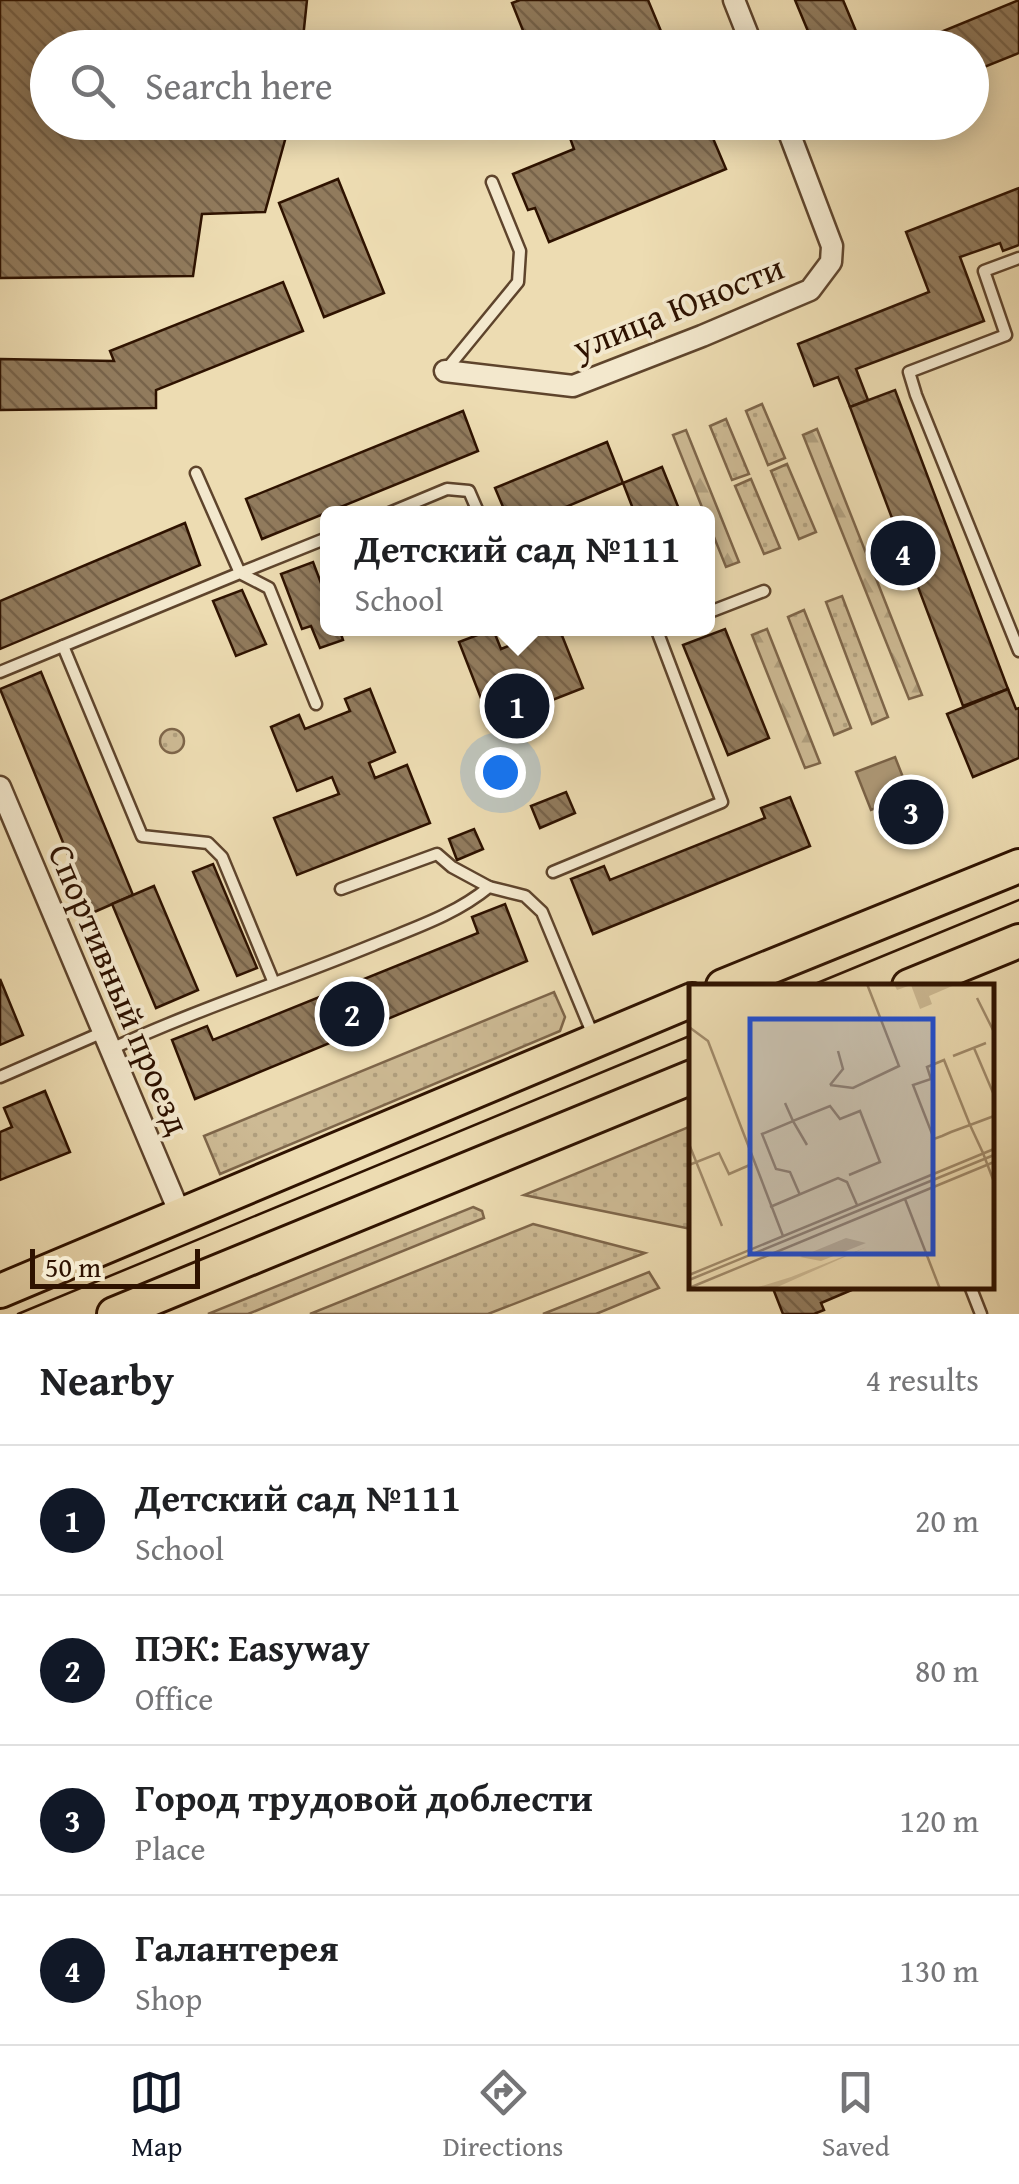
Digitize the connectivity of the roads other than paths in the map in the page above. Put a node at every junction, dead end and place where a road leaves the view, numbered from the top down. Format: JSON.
{"nodes":[{"id":1,"x":734,"y":0,"type":"edge"},
{"id":2,"x":746,"y":30,"type":"edge"},
{"id":3,"x":791,"y":140,"type":"edge"},
{"id":4,"x":492,"y":182,"type":"dead end"},
{"id":5,"x":1019,"y":258,"type":"edge"},
{"id":6,"x":445,"y":371,"type":"joint"},
{"id":7,"x":196,"y":473,"type":"dead end"},
{"id":8,"x":407,"y":506,"type":"edge"},
{"id":9,"x":476,"y":506,"type":"edge"},
{"id":10,"x":320,"y":541,"type":"edge"},
{"id":11,"x":240,"y":572,"type":"junction"},
{"id":12,"x":764,"y":591,"type":"dead end"},
{"id":13,"x":715,"y":610,"type":"edge"},
{"id":14,"x":659,"y":636,"type":"edge"},
{"id":15,"x":63,"y":646,"type":"junction"},
{"id":16,"x":1019,"y":651,"type":"edge"},
{"id":17,"x":0,"y":672,"type":"edge"},
{"id":18,"x":316,"y":704,"type":"dead end"},
{"id":19,"x":0,"y":788,"type":"edge"},
{"id":20,"x":5,"y":814,"type":"edge"},
{"id":21,"x":1019,"y":866,"type":"edge"},
{"id":22,"x":553,"y":872,"type":"dead end"},
{"id":23,"x":489,"y":887,"type":"junction"},
{"id":24,"x":341,"y":889,"type":"dead end"},
{"id":25,"x":1019,"y":941,"type":"edge"},
{"id":26,"x":274,"y":983,"type":"junction"},
{"id":27,"x":728,"y":984,"type":"edge"},
{"id":28,"x":914,"y":984,"type":"edge"},
{"id":29,"x":689,"y":1001,"type":"edge"},
{"id":30,"x":596,"y":1040,"type":"junction"},
{"id":31,"x":105,"y":1042,"type":"junction"},
{"id":32,"x":0,"y":1077,"type":"edge"},
{"id":33,"x":689,"y":1077,"type":"edge"},
{"id":34,"x":181,"y":1216,"type":"junction"},
{"id":35,"x":971,"y":1289,"type":"edge"},
{"id":36,"x":0,"y":1291,"type":"edge"},
{"id":37,"x":114,"y":1314,"type":"edge"},
{"id":38,"x":981,"y":1314,"type":"edge"}],
"edges":[{"from":1,"to":2,"type":"street"},
{"from":3,"to":6,"type":"street","name":"улица Юности"},
{"from":4,"to":6,"type":"lane"},
{"from":5,"to":16,"type":"lane"},
{"from":7,"to":11,"type":"lane"},
{"from":8,"to":9,"type":"lane"},
{"from":10,"to":11,"type":"lane"},
{"from":11,"to":15,"type":"lane"},
{"from":11,"to":18,"type":"lane"},
{"from":12,"to":13,"type":"lane"},
{"from":14,"to":22,"type":"lane"},
{"from":15,"to":17,"type":"lane"},
{"from":15,"to":26,"type":"lane"},
{"from":19,"to":20,"type":"street","name":"Спортивный проезд"},
{"from":20,"to":31,"type":"street","name":"Спортивный проезд"},
{"from":21,"to":27,"type":"highway"},
{"from":23,"to":24,"type":"lane"},
{"from":23,"to":26,"type":"lane"},
{"from":23,"to":30,"type":"lane"},
{"from":25,"to":28,"type":"highway"},
{"from":26,"to":31,"type":"lane"},
{"from":29,"to":30,"type":"highway"},
{"from":30,"to":34,"type":"highway"},
{"from":31,"to":32,"type":"lane"},
{"from":31,"to":34,"type":"street","name":"Спортивный проезд"},
{"from":33,"to":37,"type":"highway"},
{"from":34,"to":36,"type":"highway"},
{"from":35,"to":38,"type":"lane"}]}
